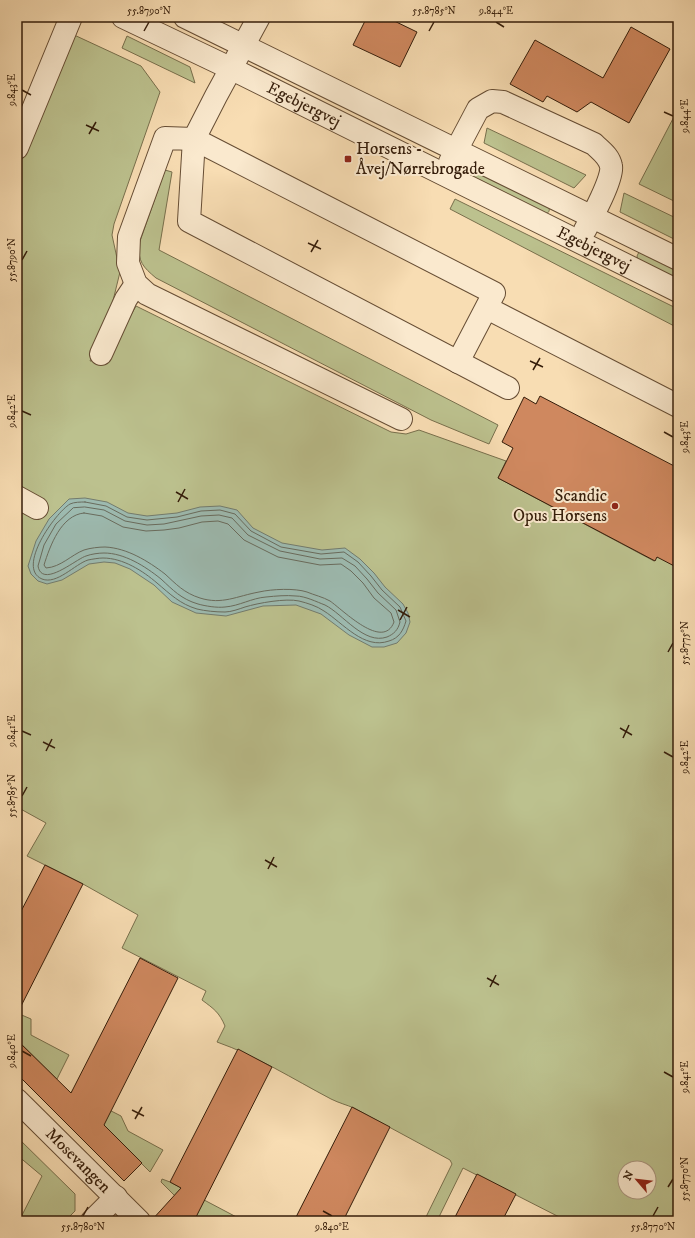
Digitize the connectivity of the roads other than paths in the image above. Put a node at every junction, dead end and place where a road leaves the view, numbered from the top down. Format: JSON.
{"nodes":[{"id":1,"x":71,"y":17,"type":"edge"},
{"id":2,"x":123,"y":17,"type":"edge"},
{"id":3,"x":186,"y":17,"type":"edge"},
{"id":4,"x":259,"y":17,"type":"edge"},
{"id":5,"x":244,"y":45,"type":"junction"},
{"id":6,"x":232,"y":69,"type":"junction"},
{"id":7,"x":194,"y":138,"type":"junction"},
{"id":8,"x":17,"y":148,"type":"edge"},
{"id":9,"x":456,"y":150,"type":"junction"},
{"id":10,"x":444,"y":174,"type":"junction"},
{"id":11,"x":592,"y":217,"type":"junction"},
{"id":12,"x":579,"y":242,"type":"junction"},
{"id":13,"x":678,"y":260,"type":"edge"},
{"id":14,"x":136,"y":284,"type":"junction"},
{"id":15,"x":678,"y":291,"type":"edge"},
{"id":16,"x":487,"y":308,"type":"junction"},
{"id":17,"x":101,"y":354,"type":"dead end"},
{"id":18,"x":458,"y":362,"type":"junction"},
{"id":19,"x":508,"y":388,"type":"dead end"},
{"id":20,"x":678,"y":406,"type":"edge"},
{"id":21,"x":401,"y":419,"type":"dead end"},
{"id":22,"x":17,"y":497,"type":"edge"},
{"id":23,"x":36,"y":508,"type":"dead end"},
{"id":24,"x":17,"y":1100,"type":"edge"},
{"id":25,"x":116,"y":1197,"type":"junction"},
{"id":26,"x":92,"y":1221,"type":"edge"},
{"id":27,"x":140,"y":1221,"type":"edge"}],
"edges":[{"from":1,"to":8,"type":"street"},
{"from":2,"to":6,"type":"street","name":"Egebjergvej"},
{"from":3,"to":5,"type":"street","name":"Egebjergvej"},
{"from":4,"to":5,"type":"street"},
{"from":5,"to":6,"type":"street"},
{"from":5,"to":9,"type":"street","name":"Egebjergvej"},
{"from":6,"to":7,"type":"street"},
{"from":6,"to":10,"type":"street","name":"Egebjergvej"},
{"from":7,"to":14,"type":"street"},
{"from":7,"to":16,"type":"street"},
{"from":7,"to":18,"type":"street"},
{"from":9,"to":10,"type":"street"},
{"from":9,"to":11,"type":"street","name":"Egebjergvej"},
{"from":9,"to":11,"type":"street"},
{"from":10,"to":12,"type":"street","name":"Egebjergvej"},
{"from":11,"to":12,"type":"street"},
{"from":11,"to":13,"type":"street","name":"Egebjergvej"},
{"from":12,"to":15,"type":"street","name":"Egebjergvej"},
{"from":14,"to":17,"type":"street"},
{"from":14,"to":21,"type":"street"},
{"from":16,"to":18,"type":"street"},
{"from":16,"to":20,"type":"street"},
{"from":18,"to":19,"type":"street"},
{"from":22,"to":23,"type":"street"},
{"from":24,"to":25,"type":"street","name":"Mosevangen"},
{"from":25,"to":26,"type":"street"},
{"from":25,"to":27,"type":"street","name":"Mosevangen"}]}
